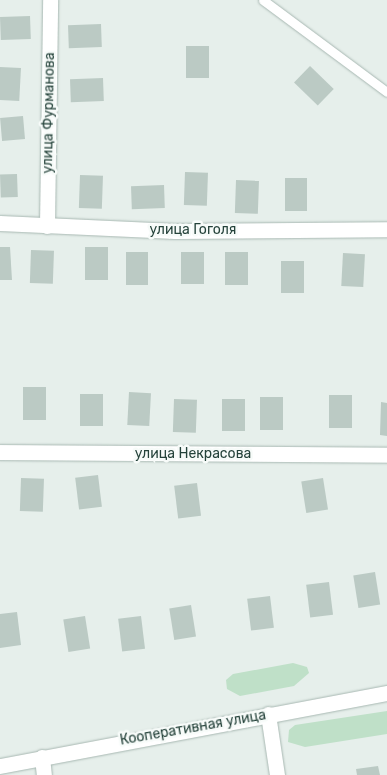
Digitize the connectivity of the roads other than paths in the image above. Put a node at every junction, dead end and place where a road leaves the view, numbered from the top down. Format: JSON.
{"nodes":[{"id":1,"x":50,"y":0,"type":"edge"},
{"id":2,"x":263,"y":0,"type":"edge"},
{"id":3,"x":387,"y":92,"type":"edge"},
{"id":4,"x":0,"y":223,"type":"edge"},
{"id":5,"x":47,"y":226,"type":"junction"},
{"id":6,"x":387,"y":229,"type":"edge"},
{"id":7,"x":0,"y":452,"type":"edge"},
{"id":8,"x":387,"y":455,"type":"edge"},
{"id":9,"x":387,"y":693,"type":"edge"},
{"id":10,"x":268,"y":714,"type":"junction"},
{"id":11,"x":42,"y":757,"type":"junction"},
{"id":12,"x":0,"y":766,"type":"edge"},
{"id":13,"x":44,"y":775,"type":"edge"},
{"id":14,"x":277,"y":775,"type":"edge"}],
"edges":[{"from":1,"to":5,"type":"street","name":"улица Фурманова"},
{"from":2,"to":3,"type":"lane"},
{"from":4,"to":5,"type":"street","name":"улица Гоголя"},
{"from":5,"to":6,"type":"street","name":"улица Гоголя"},
{"from":7,"to":8,"type":"street","name":"улица Некрасова"},
{"from":9,"to":10,"type":"street","name":"Кооперативная улица"},
{"from":10,"to":11,"type":"street","name":"Кооперативная улица"},
{"from":10,"to":14,"type":"street"},
{"from":11,"to":12,"type":"street","name":"Кооперативная улица"},
{"from":11,"to":13,"type":"street"}]}
